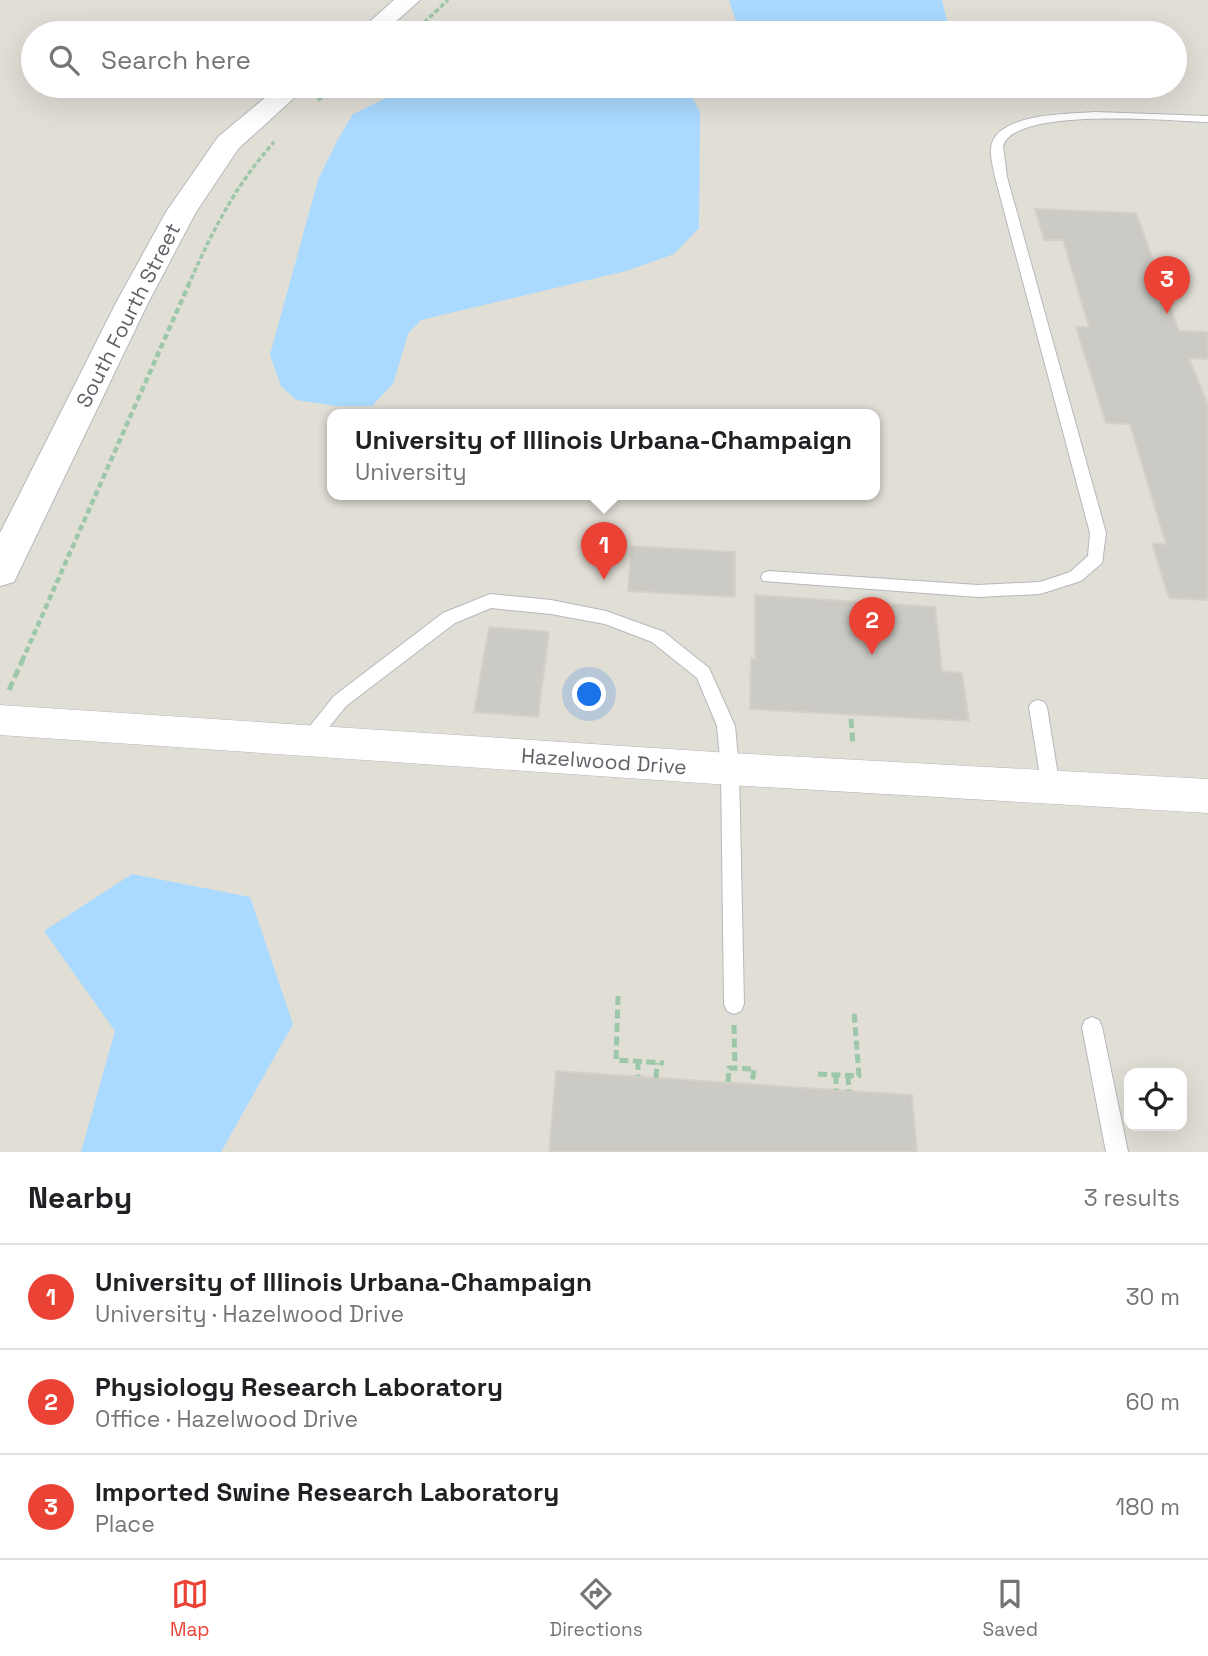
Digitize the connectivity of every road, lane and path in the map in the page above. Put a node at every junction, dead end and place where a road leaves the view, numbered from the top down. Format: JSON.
{"nodes":[{"id":1,"x":408,"y":0,"type":"edge"},
{"id":2,"x":448,"y":0,"type":"edge"},
{"id":3,"x":383,"y":21,"type":"edge"},
{"id":4,"x":426,"y":21,"type":"edge"},
{"id":5,"x":298,"y":98,"type":"edge"},
{"id":6,"x":1208,"y":119,"type":"edge"},
{"id":7,"x":277,"y":138,"type":"dead end"},
{"id":8,"x":0,"y":571,"type":"edge"},
{"id":9,"x":769,"y":577,"type":"dead end"},
{"id":10,"x":14,"y":677,"type":"dead end"},
{"id":11,"x":1038,"y":707,"type":"dead end"},
{"id":12,"x":0,"y":720,"type":"edge"},
{"id":13,"x":308,"y":741,"type":"junction"},
{"id":14,"x":730,"y":769,"type":"junction"},
{"id":15,"x":1051,"y":788,"type":"junction"},
{"id":16,"x":1208,"y":796,"type":"edge"},
{"id":17,"x":618,"y":996,"type":"dead end"},
{"id":18,"x":734,"y":1004,"type":"joint"},
{"id":19,"x":854,"y":1011,"type":"dead end"},
{"id":20,"x":1092,"y":1027,"type":"dead end"},
{"id":21,"x":638,"y":1061,"type":"junction"},
{"id":22,"x":735,"y":1068,"type":"junction"},
{"id":23,"x":818,"y":1074,"type":"dead end"},
{"id":24,"x":836,"y":1075,"type":"junction"},
{"id":25,"x":638,"y":1076,"type":"dead end"},
{"id":26,"x":848,"y":1076,"type":"junction"},
{"id":27,"x":656,"y":1078,"type":"dead end"},
{"id":28,"x":728,"y":1082,"type":"dead end"},
{"id":29,"x":752,"y":1084,"type":"dead end"},
{"id":30,"x":836,"y":1090,"type":"dead end"},
{"id":31,"x":849,"y":1091,"type":"dead end"},
{"id":32,"x":1117,"y":1152,"type":"edge"}],
"edges":[{"from":1,"to":3,"type":"street"},
{"from":2,"to":4,"type":"path"},
{"from":5,"to":8,"type":"street","name":"South Fourth Street"},
{"from":6,"to":9,"type":"lane"},
{"from":7,"to":10,"type":"path"},
{"from":11,"to":15,"type":"lane"},
{"from":12,"to":13,"type":"street","name":"Hazelwood Drive"},
{"from":13,"to":14,"type":"street","name":"Hazelwood Drive"},
{"from":13,"to":14,"type":"lane"},
{"from":14,"to":15,"type":"street","name":"Hazelwood Drive"},
{"from":14,"to":18,"type":"lane"},
{"from":15,"to":16,"type":"street","name":"Hazelwood Drive"},
{"from":17,"to":21,"type":"path"},
{"from":18,"to":22,"type":"path"},
{"from":19,"to":26,"type":"path"},
{"from":20,"to":32,"type":"lane"},
{"from":21,"to":25,"type":"path"},
{"from":21,"to":27,"type":"path"},
{"from":22,"to":28,"type":"path"},
{"from":22,"to":29,"type":"path"},
{"from":23,"to":24,"type":"path"},
{"from":24,"to":26,"type":"path"},
{"from":24,"to":30,"type":"path"},
{"from":26,"to":31,"type":"path"}]}
